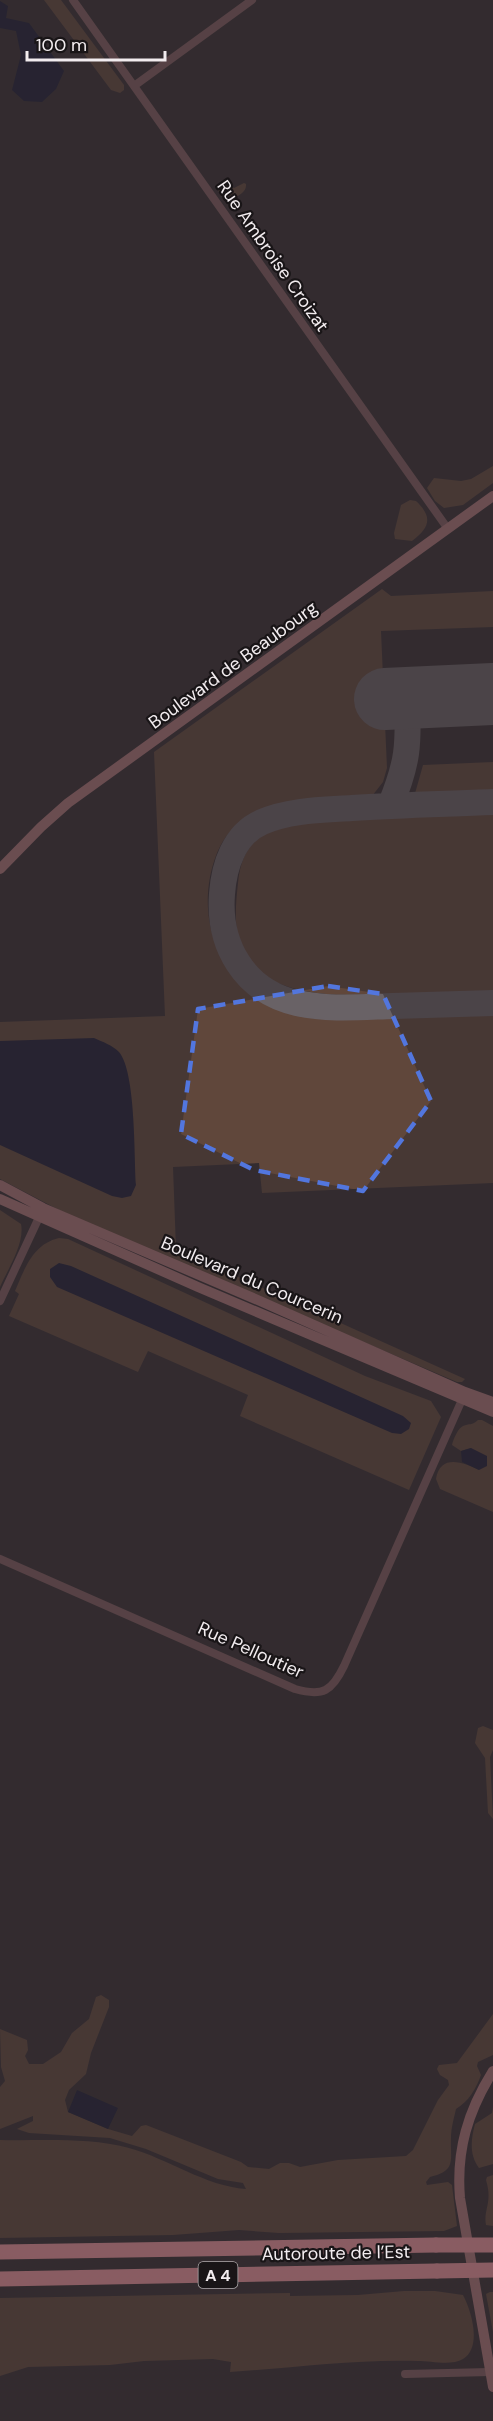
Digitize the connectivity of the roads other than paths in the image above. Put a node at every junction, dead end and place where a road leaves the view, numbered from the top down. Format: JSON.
{"nodes":[{"id":1,"x":73,"y":0,"type":"edge"},
{"id":2,"x":252,"y":0,"type":"edge"},
{"id":3,"x":134,"y":86,"type":"junction"},
{"id":4,"x":493,"y":496,"type":"edge"},
{"id":5,"x":448,"y":529,"type":"junction"},
{"id":6,"x":0,"y":869,"type":"edge"},
{"id":7,"x":0,"y":1185,"type":"edge"},
{"id":8,"x":0,"y":1199,"type":"edge"},
{"id":9,"x":41,"y":1213,"type":"junction"},
{"id":10,"x":0,"y":1301,"type":"edge"},
{"id":11,"x":463,"y":1396,"type":"junction"},
{"id":12,"x":493,"y":1402,"type":"edge"},
{"id":13,"x":493,"y":1412,"type":"edge"},
{"id":14,"x":0,"y":1559,"type":"edge"},
{"id":15,"x":493,"y":2071,"type":"edge"},
{"id":16,"x":493,"y":2245,"type":"edge"},
{"id":17,"x":0,"y":2252,"type":"edge"},
{"id":18,"x":493,"y":2270,"type":"edge"},
{"id":19,"x":0,"y":2279,"type":"edge"},
{"id":20,"x":490,"y":2372,"type":"junction"},
{"id":21,"x":405,"y":2374,"type":"dead end"},
{"id":22,"x":493,"y":2387,"type":"edge"}],
"edges":[{"from":1,"to":3,"type":"street","name":"Rue Ambroise Croizat"},
{"from":2,"to":3,"type":"street"},
{"from":3,"to":5,"type":"street","name":"Rue Ambroise Croizat"},
{"from":4,"to":5,"type":"main road","name":"Boulevard de Beaubourg"},
{"from":5,"to":6,"type":"main road","name":"Boulevard de Beaubourg"},
{"from":7,"to":9,"type":"main road","name":"Boulevard du Courcerin"},
{"from":8,"to":9,"type":"main road","name":"Boulevard du Courcerin"},
{"from":9,"to":10,"type":"street"},
{"from":9,"to":11,"type":"main road","name":"Boulevard du Courcerin"},
{"from":11,"to":12,"type":"main road","name":"Boulevard du Courcerin"},
{"from":11,"to":13,"type":"main road","name":"Boulevard du Courcerin"},
{"from":11,"to":14,"type":"street","name":"Rue Pelloutier"},
{"from":15,"to":20,"type":"main road"},
{"from":16,"to":17,"type":"highway","name":"Autoroute de l’Est","number":"A 4","bridge":true},
{"from":18,"to":19,"type":"highway","name":"Autoroute de l’Est","number":"A 4","bridge":true},
{"from":20,"to":21,"type":"street"},
{"from":20,"to":22,"type":"main road"}]}
